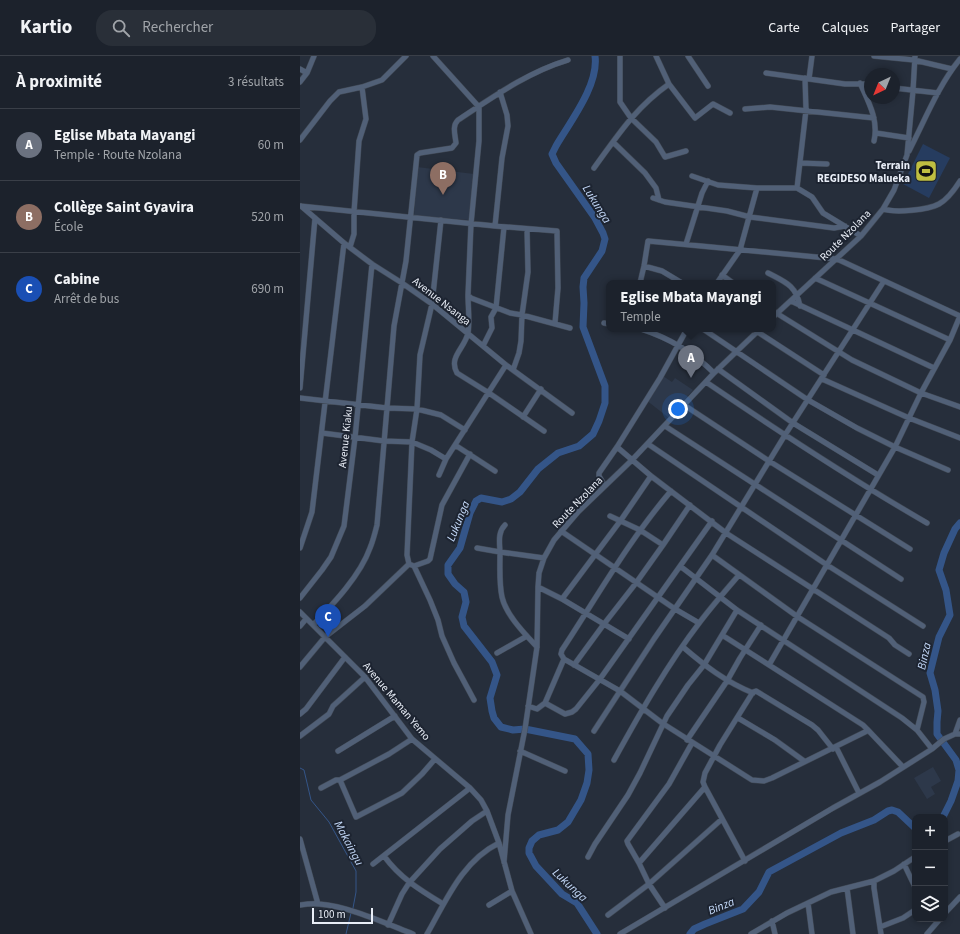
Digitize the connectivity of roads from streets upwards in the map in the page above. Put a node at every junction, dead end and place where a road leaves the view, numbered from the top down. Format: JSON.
{"nodes":[{"id":1,"x":314,"y":56,"type":"edge"},
{"id":2,"x":406,"y":56,"type":"edge"},
{"id":3,"x":433,"y":56,"type":"edge"},
{"id":4,"x":620,"y":56,"type":"edge"},
{"id":5,"x":656,"y":56,"type":"edge"},
{"id":6,"x":688,"y":56,"type":"edge"},
{"id":7,"x":812,"y":56,"type":"edge"},
{"id":8,"x":874,"y":56,"type":"edge"},
{"id":9,"x":915,"y":58,"type":"edge"},
{"id":10,"x":960,"y":59,"type":"edge"},
{"id":11,"x":568,"y":60,"type":"dead end"},
{"id":12,"x":300,"y":69,"type":"edge"},
{"id":13,"x":952,"y":69,"type":"junction"},
{"id":14,"x":307,"y":73,"type":"junction"},
{"id":15,"x":766,"y":73,"type":"dead end"},
{"id":16,"x":807,"y":79,"type":"junction"},
{"id":17,"x":300,"y":82,"type":"edge"},
{"id":18,"x":860,"y":83,"type":"junction"},
{"id":19,"x":864,"y":83,"type":"edge"},
{"id":20,"x":669,"y":84,"type":"junction"},
{"id":21,"x":708,"y":86,"type":"dead end"},
{"id":22,"x":362,"y":87,"type":"junction"},
{"id":23,"x":900,"y":89,"type":"edge"},
{"id":24,"x":913,"y":91,"type":"junction"},
{"id":25,"x":500,"y":92,"type":"junction"},
{"id":26,"x":938,"y":93,"type":"junction"},
{"id":27,"x":478,"y":107,"type":"junction"},
{"id":28,"x":746,"y":109,"type":"dead end"},
{"id":29,"x":806,"y":110,"type":"junction"},
{"id":30,"x":730,"y":113,"type":"dead end"},
{"id":31,"x":631,"y":118,"type":"junction"},
{"id":32,"x":874,"y":118,"type":"junction"},
{"id":33,"x":876,"y":133,"type":"junction"},
{"id":34,"x":909,"y":138,"type":"junction"},
{"id":35,"x":300,"y":140,"type":"edge"},
{"id":36,"x":874,"y":141,"type":"dead end"},
{"id":37,"x":614,"y":142,"type":"junction"},
{"id":38,"x":686,"y":151,"type":"dead end"},
{"id":39,"x":907,"y":155,"type":"junction"},
{"id":40,"x":800,"y":163,"type":"junction"},
{"id":41,"x":827,"y":164,"type":"dead end"},
{"id":42,"x":594,"y":168,"type":"dead end"},
{"id":43,"x":692,"y":176,"type":"dead end"},
{"id":44,"x":960,"y":180,"type":"edge"},
{"id":45,"x":708,"y":181,"type":"junction"},
{"id":46,"x":757,"y":188,"type":"junction"},
{"id":47,"x":797,"y":188,"type":"junction"},
{"id":48,"x":652,"y":198,"type":"dead end"},
{"id":49,"x":659,"y":200,"type":"junction"},
{"id":50,"x":300,"y":206,"type":"edge"},
{"id":51,"x":697,"y":207,"type":"junction"},
{"id":52,"x":884,"y":209,"type":"junction"},
{"id":53,"x":354,"y":212,"type":"junction"},
{"id":54,"x":750,"y":217,"type":"junction"},
{"id":55,"x":315,"y":218,"type":"junction"},
{"id":56,"x":412,"y":218,"type":"junction"},
{"id":57,"x":441,"y":220,"type":"junction"},
{"id":58,"x":471,"y":224,"type":"junction"},
{"id":59,"x":495,"y":226,"type":"junction"},
{"id":60,"x":846,"y":226,"type":"junction"},
{"id":61,"x":504,"y":227,"type":"junction"},
{"id":62,"x":527,"y":229,"type":"junction"},
{"id":63,"x":861,"y":236,"type":"junction"},
{"id":64,"x":344,"y":243,"type":"junction"},
{"id":65,"x":686,"y":244,"type":"junction"},
{"id":66,"x":350,"y":247,"type":"junction"},
{"id":67,"x":740,"y":250,"type":"junction"},
{"id":68,"x":837,"y":259,"type":"junction"},
{"id":69,"x":372,"y":264,"type":"junction"},
{"id":70,"x":644,"y":266,"type":"junction"},
{"id":71,"x":768,"y":273,"type":"dead end"},
{"id":72,"x":722,"y":275,"type":"junction"},
{"id":73,"x":815,"y":278,"type":"junction"},
{"id":74,"x":641,"y":280,"type":"edge"},
{"id":75,"x":677,"y":280,"type":"edge"},
{"id":76,"x":718,"y":280,"type":"edge"},
{"id":77,"x":729,"y":280,"type":"edge"},
{"id":78,"x":884,"y":281,"type":"junction"},
{"id":79,"x":402,"y":283,"type":"junction"},
{"id":80,"x":468,"y":295,"type":"junction"},
{"id":81,"x":798,"y":295,"type":"junction"},
{"id":82,"x":791,"y":301,"type":"junction"},
{"id":83,"x":869,"y":303,"type":"junction"},
{"id":84,"x":432,"y":304,"type":"junction"},
{"id":85,"x":800,"y":306,"type":"junction"},
{"id":86,"x":496,"y":308,"type":"junction"},
{"id":87,"x":776,"y":312,"type":"edge"},
{"id":88,"x":522,"y":315,"type":"junction"},
{"id":89,"x":776,"y":315,"type":"edge"},
{"id":90,"x":960,"y":316,"type":"edge"},
{"id":91,"x":555,"y":323,"type":"junction"},
{"id":92,"x":570,"y":328,"type":"dead end"},
{"id":93,"x":852,"y":331,"type":"junction"},
{"id":94,"x":659,"y":332,"type":"edge"},
{"id":95,"x":685,"y":332,"type":"edge"},
{"id":96,"x":707,"y":332,"type":"edge"},
{"id":97,"x":755,"y":332,"type":"edge"},
{"id":98,"x":760,"y":332,"type":"edge"},
{"id":99,"x":468,"y":334,"type":"junction"},
{"id":100,"x":950,"y":340,"type":"junction"},
{"id":101,"x":677,"y":344,"type":"junction"},
{"id":102,"x":483,"y":346,"type":"junction"},
{"id":103,"x":735,"y":351,"type":"junction"},
{"id":104,"x":839,"y":352,"type":"junction"},
{"id":105,"x":506,"y":364,"type":"junction"},
{"id":106,"x":934,"y":368,"type":"junction"},
{"id":107,"x":513,"y":370,"type":"junction"},
{"id":108,"x":716,"y":371,"type":"junction"},
{"id":109,"x":823,"y":377,"type":"junction"},
{"id":110,"x":706,"y":382,"type":"junction"},
{"id":111,"x":300,"y":388,"type":"edge"},
{"id":112,"x":541,"y":389,"type":"junction"},
{"id":113,"x":489,"y":393,"type":"junction"},
{"id":114,"x":921,"y":393,"type":"junction"},
{"id":115,"x":300,"y":398,"type":"edge"},
{"id":116,"x":808,"y":400,"type":"junction"},
{"id":117,"x":326,"y":401,"type":"junction"},
{"id":118,"x":358,"y":404,"type":"junction"},
{"id":119,"x":684,"y":405,"type":"junction"},
{"id":120,"x":960,"y":406,"type":"edge"},
{"id":121,"x":387,"y":408,"type":"junction"},
{"id":122,"x":417,"y":409,"type":"junction"},
{"id":123,"x":572,"y":413,"type":"dead end"},
{"id":124,"x":524,"y":417,"type":"junction"},
{"id":125,"x":909,"y":418,"type":"junction"},
{"id":126,"x":793,"y":423,"type":"junction"},
{"id":127,"x":665,"y":426,"type":"junction"},
{"id":128,"x":465,"y":430,"type":"junction"},
{"id":129,"x":544,"y":431,"type":"dead end"},
{"id":130,"x":322,"y":433,"type":"junction"},
{"id":131,"x":785,"y":435,"type":"junction"},
{"id":132,"x":355,"y":438,"type":"junction"},
{"id":133,"x":960,"y":438,"type":"edge"},
{"id":134,"x":384,"y":441,"type":"junction"},
{"id":135,"x":412,"y":442,"type":"junction"},
{"id":136,"x":648,"y":444,"type":"junction"},
{"id":137,"x":455,"y":445,"type":"junction"},
{"id":138,"x":617,"y":447,"type":"junction"},
{"id":139,"x":895,"y":448,"type":"junction"},
{"id":140,"x":470,"y":454,"type":"junction"},
{"id":141,"x":446,"y":459,"type":"junction"},
{"id":142,"x":632,"y":460,"type":"junction"},
{"id":143,"x":769,"y":461,"type":"junction"},
{"id":144,"x":948,"y":470,"type":"dead end"},
{"id":145,"x":495,"y":471,"type":"dead end"},
{"id":146,"x":439,"y":475,"type":"dead end"},
{"id":147,"x":878,"y":475,"type":"junction"},
{"id":148,"x":651,"y":476,"type":"junction"},
{"id":149,"x":755,"y":484,"type":"junction"},
{"id":150,"x":605,"y":486,"type":"junction"},
{"id":151,"x":871,"y":490,"type":"junction"},
{"id":152,"x":671,"y":491,"type":"junction"},
{"id":153,"x":690,"y":505,"type":"junction"},
{"id":154,"x":742,"y":506,"type":"junction"},
{"id":155,"x":856,"y":515,"type":"junction"},
{"id":156,"x":610,"y":516,"type":"dead end"},
{"id":157,"x":621,"y":520,"type":"junction"},
{"id":158,"x":712,"y":522,"type":"junction"},
{"id":159,"x":927,"y":523,"type":"dead end"},
{"id":160,"x":504,"y":525,"type":"dead end"},
{"id":161,"x":640,"y":530,"type":"junction"},
{"id":162,"x":561,"y":531,"type":"junction"},
{"id":163,"x":726,"y":533,"type":"junction"},
{"id":164,"x":841,"y":540,"type":"junction"},
{"id":165,"x":663,"y":546,"type":"junction"},
{"id":166,"x":300,"y":548,"type":"edge"},
{"id":167,"x":477,"y":548,"type":"dead end"},
{"id":168,"x":910,"y":549,"type":"dead end"},
{"id":169,"x":500,"y":552,"type":"junction"},
{"id":170,"x":595,"y":555,"type":"junction"},
{"id":171,"x":712,"y":555,"type":"junction"},
{"id":172,"x":544,"y":558,"type":"junction"},
{"id":173,"x":411,"y":565,"type":"junction"},
{"id":174,"x":827,"y":565,"type":"junction"},
{"id":175,"x":680,"y":566,"type":"junction"},
{"id":176,"x":615,"y":568,"type":"junction"},
{"id":177,"x":739,"y":575,"type":"junction"},
{"id":178,"x":697,"y":578,"type":"junction"},
{"id":179,"x":901,"y":579,"type":"dead end"},
{"id":180,"x":636,"y":583,"type":"junction"},
{"id":181,"x":538,"y":587,"type":"junction"},
{"id":182,"x":814,"y":590,"type":"junction"},
{"id":183,"x":721,"y":597,"type":"junction"},
{"id":184,"x":300,"y":598,"type":"edge"},
{"id":185,"x":659,"y":598,"type":"junction"},
{"id":186,"x":562,"y":599,"type":"junction"},
{"id":187,"x":675,"y":609,"type":"junction"},
{"id":188,"x":737,"y":610,"type":"junction"},
{"id":189,"x":300,"y":612,"type":"edge"},
{"id":190,"x":587,"y":613,"type":"junction"},
{"id":191,"x":798,"y":617,"type":"junction"},
{"id":192,"x":306,"y":619,"type":"junction"},
{"id":193,"x":699,"y":623,"type":"junction"},
{"id":194,"x":604,"y":624,"type":"junction"},
{"id":195,"x":313,"y":625,"type":"junction"},
{"id":196,"x":761,"y":625,"type":"junction"},
{"id":197,"x":300,"y":626,"type":"edge"},
{"id":198,"x":923,"y":626,"type":"dead end"},
{"id":199,"x":722,"y":635,"type":"junction"},
{"id":200,"x":527,"y":636,"type":"junction"},
{"id":201,"x":325,"y":637,"type":"junction"},
{"id":202,"x":630,"y":639,"type":"junction"},
{"id":203,"x":784,"y":640,"type":"junction"},
{"id":204,"x":537,"y":647,"type":"junction"},
{"id":205,"x":683,"y":647,"type":"junction"},
{"id":206,"x":745,"y":650,"type":"junction"},
{"id":207,"x":497,"y":653,"type":"dead end"},
{"id":208,"x":909,"y":654,"type":"dead end"},
{"id":209,"x":345,"y":657,"type":"junction"},
{"id":210,"x":564,"y":659,"type":"junction"},
{"id":211,"x":574,"y":665,"type":"junction"},
{"id":212,"x":704,"y":665,"type":"junction"},
{"id":213,"x":769,"y":665,"type":"junction"},
{"id":214,"x":300,"y":666,"type":"edge"},
{"id":215,"x":364,"y":677,"type":"junction"},
{"id":216,"x":600,"y":680,"type":"junction"},
{"id":217,"x":727,"y":681,"type":"junction"},
{"id":218,"x":620,"y":691,"type":"junction"},
{"id":219,"x":753,"y":693,"type":"junction"},
{"id":220,"x":474,"y":700,"type":"dead end"},
{"id":221,"x":545,"y":702,"type":"junction"},
{"id":222,"x":528,"y":706,"type":"junction"},
{"id":223,"x":642,"y":708,"type":"junction"},
{"id":224,"x":300,"y":714,"type":"edge"},
{"id":225,"x":395,"y":716,"type":"junction"},
{"id":226,"x":738,"y":718,"type":"junction"},
{"id":227,"x":960,"y":720,"type":"edge"},
{"id":228,"x":662,"y":724,"type":"junction"},
{"id":229,"x":867,"y":729,"type":"junction"},
{"id":230,"x":917,"y":730,"type":"junction"},
{"id":231,"x":594,"y":732,"type":"dead end"},
{"id":232,"x":957,"y":734,"type":"edge"},
{"id":233,"x":300,"y":736,"type":"edge"},
{"id":234,"x":412,"y":739,"type":"junction"},
{"id":235,"x":690,"y":741,"type":"junction"},
{"id":236,"x":834,"y":748,"type":"junction"},
{"id":237,"x":932,"y":749,"type":"junction"},
{"id":238,"x":338,"y":750,"type":"dead end"},
{"id":239,"x":520,"y":751,"type":"junction"},
{"id":240,"x":714,"y":757,"type":"junction"},
{"id":241,"x":435,"y":759,"type":"junction"},
{"id":242,"x":614,"y":760,"type":"dead end"},
{"id":243,"x":804,"y":761,"type":"junction"},
{"id":244,"x":903,"y":768,"type":"junction"},
{"id":245,"x":565,"y":771,"type":"dead end"},
{"id":246,"x":340,"y":780,"type":"junction"},
{"id":247,"x":705,"y":787,"type":"junction"},
{"id":248,"x":320,"y":788,"type":"dead end"},
{"id":249,"x":470,"y":788,"type":"junction"},
{"id":250,"x":859,"y":793,"type":"junction"},
{"id":251,"x":487,"y":811,"type":"junction"},
{"id":252,"x":722,"y":819,"type":"junction"},
{"id":253,"x":958,"y":834,"type":"dead end"},
{"id":254,"x":300,"y":839,"type":"edge"},
{"id":255,"x":948,"y":839,"type":"edge"},
{"id":256,"x":499,"y":843,"type":"junction"},
{"id":257,"x":384,"y":856,"type":"junction"},
{"id":258,"x":588,"y":857,"type":"dead end"},
{"id":259,"x":912,"y":859,"type":"edge"},
{"id":260,"x":745,"y":861,"type":"junction"},
{"id":261,"x":504,"y":862,"type":"junction"},
{"id":262,"x":639,"y":862,"type":"junction"},
{"id":263,"x":373,"y":864,"type":"dead end"},
{"id":264,"x":904,"y":864,"type":"junction"},
{"id":265,"x":874,"y":881,"type":"junction"},
{"id":266,"x":409,"y":883,"type":"junction"},
{"id":267,"x":650,"y":884,"type":"junction"},
{"id":268,"x":915,"y":886,"type":"edge"},
{"id":269,"x":847,"y":888,"type":"junction"},
{"id":270,"x":512,"y":891,"type":"junction"},
{"id":271,"x":960,"y":897,"type":"edge"},
{"id":272,"x":808,"y":903,"type":"junction"},
{"id":273,"x":318,"y":904,"type":"junction"},
{"id":274,"x":443,"y":904,"type":"junction"},
{"id":275,"x":300,"y":905,"type":"edge"},
{"id":276,"x":489,"y":905,"type":"dead end"},
{"id":277,"x":665,"y":908,"type":"junction"},
{"id":278,"x":948,"y":910,"type":"edge"},
{"id":279,"x":912,"y":912,"type":"edge"},
{"id":280,"x":608,"y":915,"type":"dead end"},
{"id":281,"x":772,"y":921,"type":"junction"},
{"id":282,"x":937,"y":922,"type":"edge"},
{"id":283,"x":388,"y":925,"type":"junction"},
{"id":284,"x":880,"y":927,"type":"junction"},
{"id":285,"x":413,"y":934,"type":"edge"},
{"id":286,"x":427,"y":934,"type":"edge"},
{"id":287,"x":531,"y":934,"type":"edge"},
{"id":288,"x":620,"y":934,"type":"edge"},
{"id":289,"x":751,"y":934,"type":"edge"},
{"id":290,"x":775,"y":934,"type":"edge"},
{"id":291,"x":812,"y":934,"type":"edge"},
{"id":292,"x":853,"y":934,"type":"edge"},
{"id":293,"x":881,"y":934,"type":"edge"},
{"id":294,"x":927,"y":934,"type":"edge"}],
"edges":[{"from":1,"to":14,"type":"street"},
{"from":2,"to":22,"type":"street"},
{"from":3,"to":27,"type":"street"},
{"from":4,"to":31,"type":"street"},
{"from":5,"to":20,"type":"street"},
{"from":6,"to":21,"type":"street"},
{"from":7,"to":16,"type":"street"},
{"from":8,"to":9,"type":"street"},
{"from":9,"to":13,"type":"street"},
{"from":9,"to":24,"type":"street","name":"Route Nzolana"},
{"from":10,"to":13,"type":"street"},
{"from":11,"to":25,"type":"street"},
{"from":12,"to":14,"type":"street"},
{"from":13,"to":26,"type":"street"},
{"from":14,"to":17,"type":"street"},
{"from":15,"to":16,"type":"street"},
{"from":16,"to":18,"type":"street"},
{"from":16,"to":29,"type":"street"},
{"from":18,"to":19,"type":"street"},
{"from":18,"to":32,"type":"street"},
{"from":20,"to":30,"type":"street"},
{"from":20,"to":31,"type":"street"},
{"from":22,"to":35,"type":"street"},
{"from":22,"to":53,"type":"street"},
{"from":23,"to":24,"type":"street"},
{"from":24,"to":26,"type":"street"},
{"from":24,"to":34,"type":"street","name":"Route Nzolana"},
{"from":25,"to":27,"type":"street"},
{"from":25,"to":59,"type":"street"},
{"from":26,"to":39,"type":"street"},
{"from":27,"to":56,"type":"street"},
{"from":27,"to":58,"type":"street"},
{"from":28,"to":29,"type":"street"},
{"from":29,"to":32,"type":"street"},
{"from":29,"to":40,"type":"street"},
{"from":31,"to":37,"type":"street"},
{"from":31,"to":38,"type":"street"},
{"from":32,"to":33,"type":"street"},
{"from":33,"to":34,"type":"street"},
{"from":33,"to":36,"type":"street"},
{"from":34,"to":39,"type":"street","name":"Route Nzolana"},
{"from":37,"to":42,"type":"street"},
{"from":37,"to":49,"type":"street"},
{"from":39,"to":52,"type":"street","name":"Route Nzolana"},
{"from":40,"to":41,"type":"street"},
{"from":40,"to":47,"type":"street"},
{"from":43,"to":45,"type":"street"},
{"from":44,"to":52,"type":"street"},
{"from":45,"to":46,"type":"street"},
{"from":45,"to":51,"type":"street"},
{"from":46,"to":47,"type":"street"},
{"from":46,"to":54,"type":"street"},
{"from":47,"to":60,"type":"street"},
{"from":48,"to":49,"type":"street"},
{"from":49,"to":51,"type":"street"},
{"from":50,"to":53,"type":"street"},
{"from":50,"to":55,"type":"street","name":"Avenue Nsanga"},
{"from":51,"to":54,"type":"street"},
{"from":51,"to":65,"type":"street"},
{"from":52,"to":63,"type":"street","name":"Route Nzolana"},
{"from":53,"to":56,"type":"street"},
{"from":53,"to":66,"type":"street"},
{"from":54,"to":60,"type":"street"},
{"from":54,"to":67,"type":"street"},
{"from":55,"to":64,"type":"street","name":"Avenue Nsanga"},
{"from":55,"to":111,"type":"street"},
{"from":56,"to":57,"type":"street"},
{"from":56,"to":79,"type":"street"},
{"from":57,"to":58,"type":"street"},
{"from":57,"to":84,"type":"street"},
{"from":58,"to":59,"type":"street"},
{"from":58,"to":80,"type":"street"},
{"from":59,"to":61,"type":"street"},
{"from":60,"to":63,"type":"street"},
{"from":61,"to":62,"type":"street"},
{"from":61,"to":86,"type":"street"},
{"from":62,"to":88,"type":"street"},
{"from":62,"to":91,"type":"street"},
{"from":63,"to":68,"type":"street","name":"Route Nzolana"},
{"from":64,"to":66,"type":"street","name":"Avenue Nsanga"},
{"from":64,"to":117,"type":"street"},
{"from":65,"to":67,"type":"street"},
{"from":65,"to":70,"type":"street"},
{"from":66,"to":69,"type":"street","name":"Avenue Nsanga"},
{"from":67,"to":68,"type":"street"},
{"from":67,"to":72,"type":"street"},
{"from":68,"to":73,"type":"street","name":"Route Nzolana"},
{"from":68,"to":78,"type":"street"},
{"from":69,"to":79,"type":"street","name":"Avenue Nsanga"},
{"from":69,"to":118,"type":"street","name":"Avenue Kiaku"},
{"from":70,"to":74,"type":"street"},
{"from":70,"to":75,"type":"street"},
{"from":71,"to":81,"type":"street"},
{"from":72,"to":76,"type":"street"},
{"from":72,"to":77,"type":"street"},
{"from":73,"to":81,"type":"street","name":"Route Nzolana"},
{"from":73,"to":83,"type":"street"},
{"from":78,"to":83,"type":"street"},
{"from":78,"to":90,"type":"street"},
{"from":79,"to":84,"type":"street","name":"Avenue Nsanga"},
{"from":79,"to":121,"type":"street"},
{"from":80,"to":86,"type":"street"},
{"from":80,"to":99,"type":"street"},
{"from":81,"to":82,"type":"street","name":"Route Nzolana"},
{"from":81,"to":85,"type":"street"},
{"from":82,"to":85,"type":"street"},
{"from":82,"to":87,"type":"street","name":"Route Nzolana"},
{"from":83,"to":93,"type":"street"},
{"from":83,"to":100,"type":"street"},
{"from":84,"to":99,"type":"street","name":"Avenue Nsanga"},
{"from":84,"to":122,"type":"street"},
{"from":85,"to":93,"type":"street"},
{"from":86,"to":88,"type":"street"},
{"from":86,"to":102,"type":"street"},
{"from":88,"to":91,"type":"street"},
{"from":88,"to":107,"type":"street"},
{"from":89,"to":104,"type":"street"},
{"from":90,"to":100,"type":"street"},
{"from":91,"to":92,"type":"street"},
{"from":93,"to":104,"type":"street"},
{"from":93,"to":106,"type":"street"},
{"from":94,"to":101,"type":"street"},
{"from":95,"to":101,"type":"street"},
{"from":96,"to":103,"type":"street"},
{"from":97,"to":103,"type":"street","name":"Route Nzolana"},
{"from":98,"to":109,"type":"street"},
{"from":99,"to":102,"type":"street","name":"Avenue Nsanga"},
{"from":99,"to":113,"type":"street"},
{"from":100,"to":106,"type":"street"},
{"from":101,"to":108,"type":"street"},
{"from":101,"to":138,"type":"street"},
{"from":102,"to":105,"type":"street","name":"Avenue Nsanga"},
{"from":103,"to":108,"type":"street","name":"Route Nzolana"},
{"from":103,"to":116,"type":"street"},
{"from":104,"to":109,"type":"street"},
{"from":104,"to":114,"type":"street"},
{"from":105,"to":107,"type":"street","name":"Avenue Nsanga"},
{"from":105,"to":113,"type":"street"},
{"from":106,"to":114,"type":"street"},
{"from":107,"to":112,"type":"street","name":"Avenue Nsanga"},
{"from":108,"to":110,"type":"street","name":"Route Nzolana"},
{"from":108,"to":126,"type":"street"},
{"from":109,"to":116,"type":"street"},
{"from":109,"to":125,"type":"street"},
{"from":110,"to":119,"type":"street","name":"Route Nzolana"},
{"from":110,"to":131,"type":"street"},
{"from":112,"to":123,"type":"street","name":"Avenue Nsanga"},
{"from":112,"to":124,"type":"street"},
{"from":113,"to":124,"type":"street"},
{"from":113,"to":128,"type":"street"},
{"from":114,"to":120,"type":"street"},
{"from":114,"to":125,"type":"street"},
{"from":115,"to":117,"type":"street"},
{"from":116,"to":126,"type":"street"},
{"from":116,"to":139,"type":"street"},
{"from":117,"to":118,"type":"street"},
{"from":117,"to":130,"type":"street"},
{"from":118,"to":121,"type":"street"},
{"from":118,"to":132,"type":"street","name":"Avenue Kiaku"},
{"from":119,"to":127,"type":"street","name":"Route Nzolana"},
{"from":119,"to":143,"type":"street"},
{"from":121,"to":122,"type":"street"},
{"from":121,"to":134,"type":"street"},
{"from":122,"to":128,"type":"street"},
{"from":122,"to":135,"type":"street"},
{"from":124,"to":129,"type":"street"},
{"from":125,"to":133,"type":"street"},
{"from":125,"to":139,"type":"street"},
{"from":126,"to":131,"type":"street"},
{"from":126,"to":147,"type":"street"},
{"from":127,"to":136,"type":"street","name":"Route Nzolana"},
{"from":127,"to":149,"type":"street"},
{"from":128,"to":137,"type":"street"},
{"from":130,"to":132,"type":"street"},
{"from":130,"to":166,"type":"street"},
{"from":131,"to":143,"type":"street"},
{"from":131,"to":151,"type":"street"},
{"from":132,"to":134,"type":"street"},
{"from":132,"to":184,"type":"street","name":"Avenue Kiaku"},
{"from":134,"to":135,"type":"street"},
{"from":134,"to":195,"type":"street"},
{"from":135,"to":141,"type":"street"},
{"from":135,"to":173,"type":"street"},
{"from":136,"to":142,"type":"street","name":"Route Nzolana"},
{"from":136,"to":154,"type":"street"},
{"from":137,"to":140,"type":"street"},
{"from":137,"to":141,"type":"street"},
{"from":138,"to":142,"type":"street"},
{"from":138,"to":150,"type":"street"},
{"from":139,"to":144,"type":"street"},
{"from":139,"to":147,"type":"street"},
{"from":140,"to":145,"type":"street"},
{"from":140,"to":173,"type":"street"},
{"from":141,"to":146,"type":"street"},
{"from":142,"to":148,"type":"street"},
{"from":142,"to":150,"type":"street","name":"Route Nzolana"},
{"from":143,"to":149,"type":"street"},
{"from":143,"to":155,"type":"street"},
{"from":147,"to":151,"type":"street"},
{"from":148,"to":152,"type":"street"},
{"from":148,"to":157,"type":"street"},
{"from":149,"to":154,"type":"street"},
{"from":149,"to":164,"type":"street"},
{"from":150,"to":162,"type":"street","name":"Route Nzolana"},
{"from":151,"to":155,"type":"street"},
{"from":151,"to":159,"type":"street"},
{"from":152,"to":153,"type":"street"},
{"from":152,"to":161,"type":"street"},
{"from":153,"to":158,"type":"street"},
{"from":153,"to":165,"type":"street"},
{"from":154,"to":163,"type":"street"},
{"from":154,"to":174,"type":"street"},
{"from":155,"to":164,"type":"street"},
{"from":155,"to":168,"type":"street"},
{"from":156,"to":157,"type":"street"},
{"from":157,"to":161,"type":"street"},
{"from":157,"to":170,"type":"street"},
{"from":158,"to":163,"type":"street"},
{"from":158,"to":175,"type":"street"},
{"from":160,"to":169,"type":"street"},
{"from":161,"to":165,"type":"street"},
{"from":161,"to":176,"type":"street"},
{"from":162,"to":170,"type":"street"},
{"from":162,"to":172,"type":"street","name":"Route Nzolana"},
{"from":163,"to":171,"type":"street"},
{"from":163,"to":182,"type":"street"},
{"from":164,"to":174,"type":"street"},
{"from":164,"to":179,"type":"street"},
{"from":165,"to":180,"type":"street"},
{"from":167,"to":169,"type":"street"},
{"from":169,"to":172,"type":"street"},
{"from":169,"to":200,"type":"street"},
{"from":170,"to":176,"type":"street"},
{"from":170,"to":186,"type":"street"},
{"from":171,"to":177,"type":"street"},
{"from":171,"to":178,"type":"street"},
{"from":172,"to":181,"type":"street","name":"Route Nzolana"},
{"from":173,"to":201,"type":"street"},
{"from":173,"to":220,"type":"street"},
{"from":174,"to":182,"type":"street"},
{"from":174,"to":198,"type":"street"},
{"from":175,"to":178,"type":"street"},
{"from":175,"to":185,"type":"street"},
{"from":176,"to":180,"type":"street"},
{"from":176,"to":190,"type":"street"},
{"from":177,"to":183,"type":"street"},
{"from":177,"to":191,"type":"street"},
{"from":178,"to":183,"type":"street"},
{"from":178,"to":187,"type":"street"},
{"from":180,"to":185,"type":"street"},
{"from":180,"to":194,"type":"street"},
{"from":181,"to":186,"type":"street"},
{"from":181,"to":204,"type":"street","name":"Route Nzolana"},
{"from":182,"to":191,"type":"street"},
{"from":182,"to":208,"type":"street"},
{"from":183,"to":188,"type":"street"},
{"from":183,"to":193,"type":"street"},
{"from":185,"to":187,"type":"street"},
{"from":185,"to":202,"type":"street"},
{"from":186,"to":190,"type":"street"},
{"from":187,"to":193,"type":"street"},
{"from":187,"to":218,"type":"street"},
{"from":188,"to":196,"type":"street"},
{"from":188,"to":199,"type":"street"},
{"from":189,"to":192,"type":"street","name":"Avenue Maman Yemo"},
{"from":190,"to":194,"type":"street"},
{"from":190,"to":210,"type":"street"},
{"from":191,"to":203,"type":"street"},
{"from":191,"to":230,"type":"street"},
{"from":192,"to":195,"type":"street","name":"Avenue Maman Yemo"},
{"from":192,"to":197,"type":"street"},
{"from":193,"to":205,"type":"street"},
{"from":194,"to":202,"type":"street"},
{"from":194,"to":211,"type":"street"},
{"from":195,"to":201,"type":"street","name":"Avenue Maman Yemo"},
{"from":196,"to":203,"type":"street"},
{"from":196,"to":206,"type":"street"},
{"from":199,"to":206,"type":"street"},
{"from":199,"to":212,"type":"street"},
{"from":200,"to":204,"type":"street"},
{"from":200,"to":207,"type":"street"},
{"from":201,"to":209,"type":"street","name":"Avenue Maman Yemo"},
{"from":201,"to":214,"type":"street"},
{"from":202,"to":216,"type":"street"},
{"from":203,"to":213,"type":"street"},
{"from":203,"to":230,"type":"street"},
{"from":204,"to":222,"type":"street","name":"Route Nzolana"},
{"from":205,"to":212,"type":"street"},
{"from":205,"to":223,"type":"street"},
{"from":206,"to":213,"type":"street"},
{"from":206,"to":217,"type":"street"},
{"from":209,"to":215,"type":"street","name":"Avenue Maman Yemo"},
{"from":209,"to":224,"type":"street"},
{"from":210,"to":211,"type":"street"},
{"from":210,"to":221,"type":"street"},
{"from":211,"to":216,"type":"street"},
{"from":212,"to":217,"type":"street"},
{"from":212,"to":228,"type":"street"},
{"from":213,"to":229,"type":"street"},
{"from":215,"to":225,"type":"street","name":"Avenue Maman Yemo"},
{"from":215,"to":233,"type":"street"},
{"from":216,"to":218,"type":"street"},
{"from":216,"to":221,"type":"street"},
{"from":217,"to":219,"type":"street"},
{"from":217,"to":235,"type":"street"},
{"from":218,"to":223,"type":"street"},
{"from":218,"to":231,"type":"street"},
{"from":219,"to":226,"type":"street"},
{"from":219,"to":236,"type":"street"},
{"from":221,"to":222,"type":"street"},
{"from":222,"to":239,"type":"street","name":"Route Nzolana"},
{"from":223,"to":228,"type":"street"},
{"from":223,"to":242,"type":"street"},
{"from":225,"to":234,"type":"street","name":"Avenue Maman Yemo"},
{"from":225,"to":238,"type":"street"},
{"from":226,"to":240,"type":"street"},
{"from":226,"to":243,"type":"street"},
{"from":227,"to":232,"type":"street"},
{"from":228,"to":235,"type":"street"},
{"from":228,"to":258,"type":"street"},
{"from":229,"to":236,"type":"street"},
{"from":229,"to":244,"type":"street"},
{"from":230,"to":237,"type":"street"},
{"from":232,"to":237,"type":"street"},
{"from":234,"to":241,"type":"street","name":"Avenue Maman Yemo"},
{"from":234,"to":246,"type":"street"},
{"from":235,"to":240,"type":"street"},
{"from":235,"to":262,"type":"street"},
{"from":236,"to":243,"type":"street"},
{"from":236,"to":250,"type":"street"},
{"from":237,"to":244,"type":"street"},
{"from":239,"to":245,"type":"street"},
{"from":239,"to":261,"type":"street","name":"Route Nzolana"},
{"from":240,"to":243,"type":"street"},
{"from":240,"to":247,"type":"street"},
{"from":241,"to":246,"type":"street"},
{"from":241,"to":249,"type":"street","name":"Avenue Maman Yemo"},
{"from":244,"to":250,"type":"street"},
{"from":246,"to":248,"type":"street"},
{"from":247,"to":252,"type":"street"},
{"from":247,"to":262,"type":"street"},
{"from":249,"to":251,"type":"street","name":"Avenue Maman Yemo"},
{"from":249,"to":257,"type":"street"},
{"from":250,"to":260,"type":"street"},
{"from":251,"to":256,"type":"street","name":"Avenue Maman Yemo"},
{"from":251,"to":266,"type":"street"},
{"from":252,"to":260,"type":"street"},
{"from":252,"to":267,"type":"street"},
{"from":253,"to":255,"type":"street"},
{"from":254,"to":273,"type":"street"},
{"from":256,"to":261,"type":"street","name":"Avenue Maman Yemo"},
{"from":256,"to":274,"type":"street"},
{"from":257,"to":263,"type":"street"},
{"from":257,"to":266,"type":"street"},
{"from":259,"to":264,"type":"street"},
{"from":260,"to":277,"type":"street"},
{"from":261,"to":270,"type":"street","name":"Avenue Maman Yemo"},
{"from":262,"to":267,"type":"street"},
{"from":264,"to":265,"type":"street"},
{"from":264,"to":268,"type":"street"},
{"from":265,"to":269,"type":"street"},
{"from":265,"to":284,"type":"street"},
{"from":266,"to":274,"type":"street"},
{"from":266,"to":283,"type":"street"},
{"from":267,"to":277,"type":"street"},
{"from":267,"to":280,"type":"street"},
{"from":269,"to":272,"type":"street"},
{"from":269,"to":292,"type":"street"},
{"from":270,"to":276,"type":"street"},
{"from":270,"to":287,"type":"street","name":"Avenue Maman Yemo"},
{"from":271,"to":278,"type":"street"},
{"from":272,"to":281,"type":"street"},
{"from":272,"to":291,"type":"street"},
{"from":273,"to":275,"type":"street"},
{"from":273,"to":283,"type":"street"},
{"from":274,"to":286,"type":"street"},
{"from":277,"to":288,"type":"street"},
{"from":279,"to":284,"type":"street"},
{"from":281,"to":289,"type":"street"},
{"from":281,"to":290,"type":"street"},
{"from":282,"to":294,"type":"street"},
{"from":283,"to":285,"type":"street"},
{"from":284,"to":293,"type":"street"}]}
